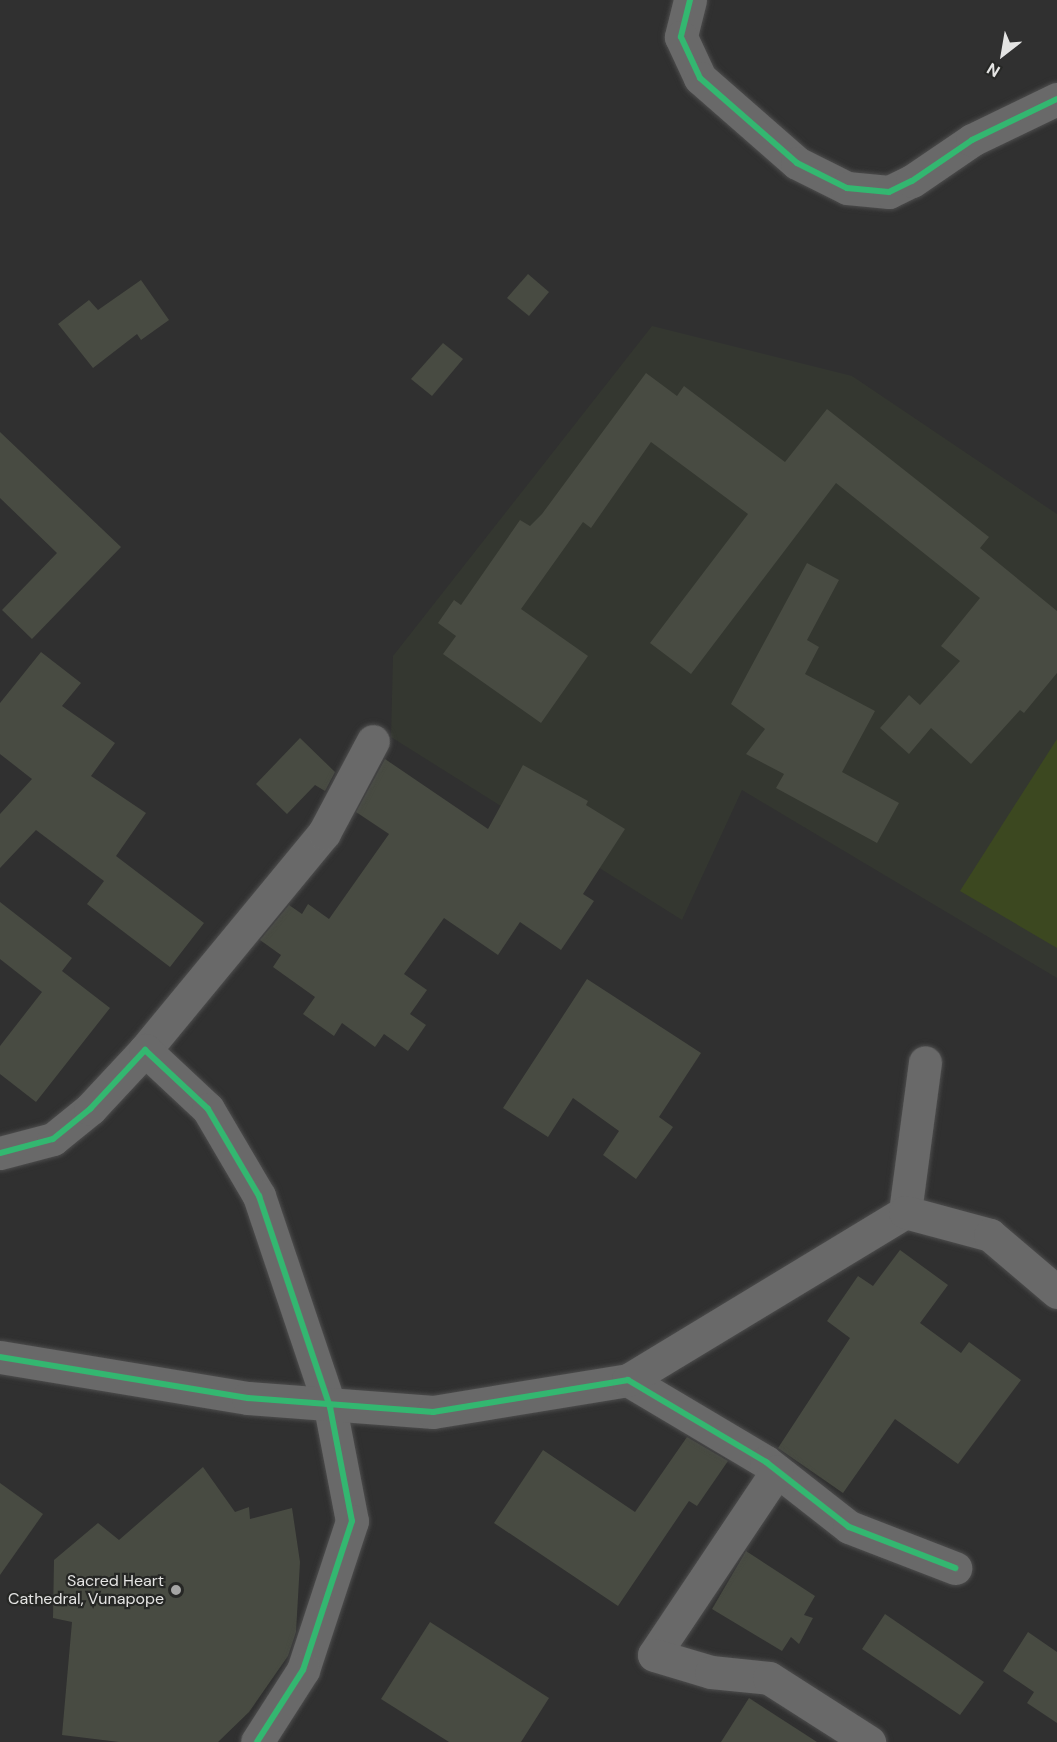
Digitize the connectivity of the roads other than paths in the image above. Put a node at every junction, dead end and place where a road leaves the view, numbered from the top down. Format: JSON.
{"nodes":[{"id":1,"x":690,"y":0,"type":"edge"},
{"id":2,"x":1057,"y":99,"type":"edge"},
{"id":3,"x":373,"y":741,"type":"dead end"},
{"id":4,"x":145,"y":1050,"type":"junction"},
{"id":5,"x":925,"y":1062,"type":"dead end"},
{"id":6,"x":0,"y":1153,"type":"edge"},
{"id":7,"x":905,"y":1212,"type":"junction"},
{"id":8,"x":1054,"y":1286,"type":"edge"},
{"id":9,"x":0,"y":1357,"type":"edge"},
{"id":10,"x":628,"y":1380,"type":"junction"},
{"id":11,"x":330,"y":1407,"type":"junction"},
{"id":12,"x":777,"y":1471,"type":"junction"},
{"id":13,"x":955,"y":1568,"type":"dead end"},
{"id":14,"x":257,"y":1742,"type":"edge"},
{"id":15,"x":869,"y":1742,"type":"edge"}],
"edges":[{"from":1,"to":2,"type":"street"},
{"from":3,"to":4,"type":"street"},
{"from":4,"to":6,"type":"street"},
{"from":4,"to":11,"type":"street"},
{"from":5,"to":7,"type":"street"},
{"from":7,"to":8,"type":"street"},
{"from":7,"to":10,"type":"street"},
{"from":9,"to":11,"type":"street"},
{"from":10,"to":11,"type":"street"},
{"from":10,"to":12,"type":"street"},
{"from":11,"to":14,"type":"street"},
{"from":12,"to":13,"type":"street"},
{"from":12,"to":15,"type":"street"}]}
